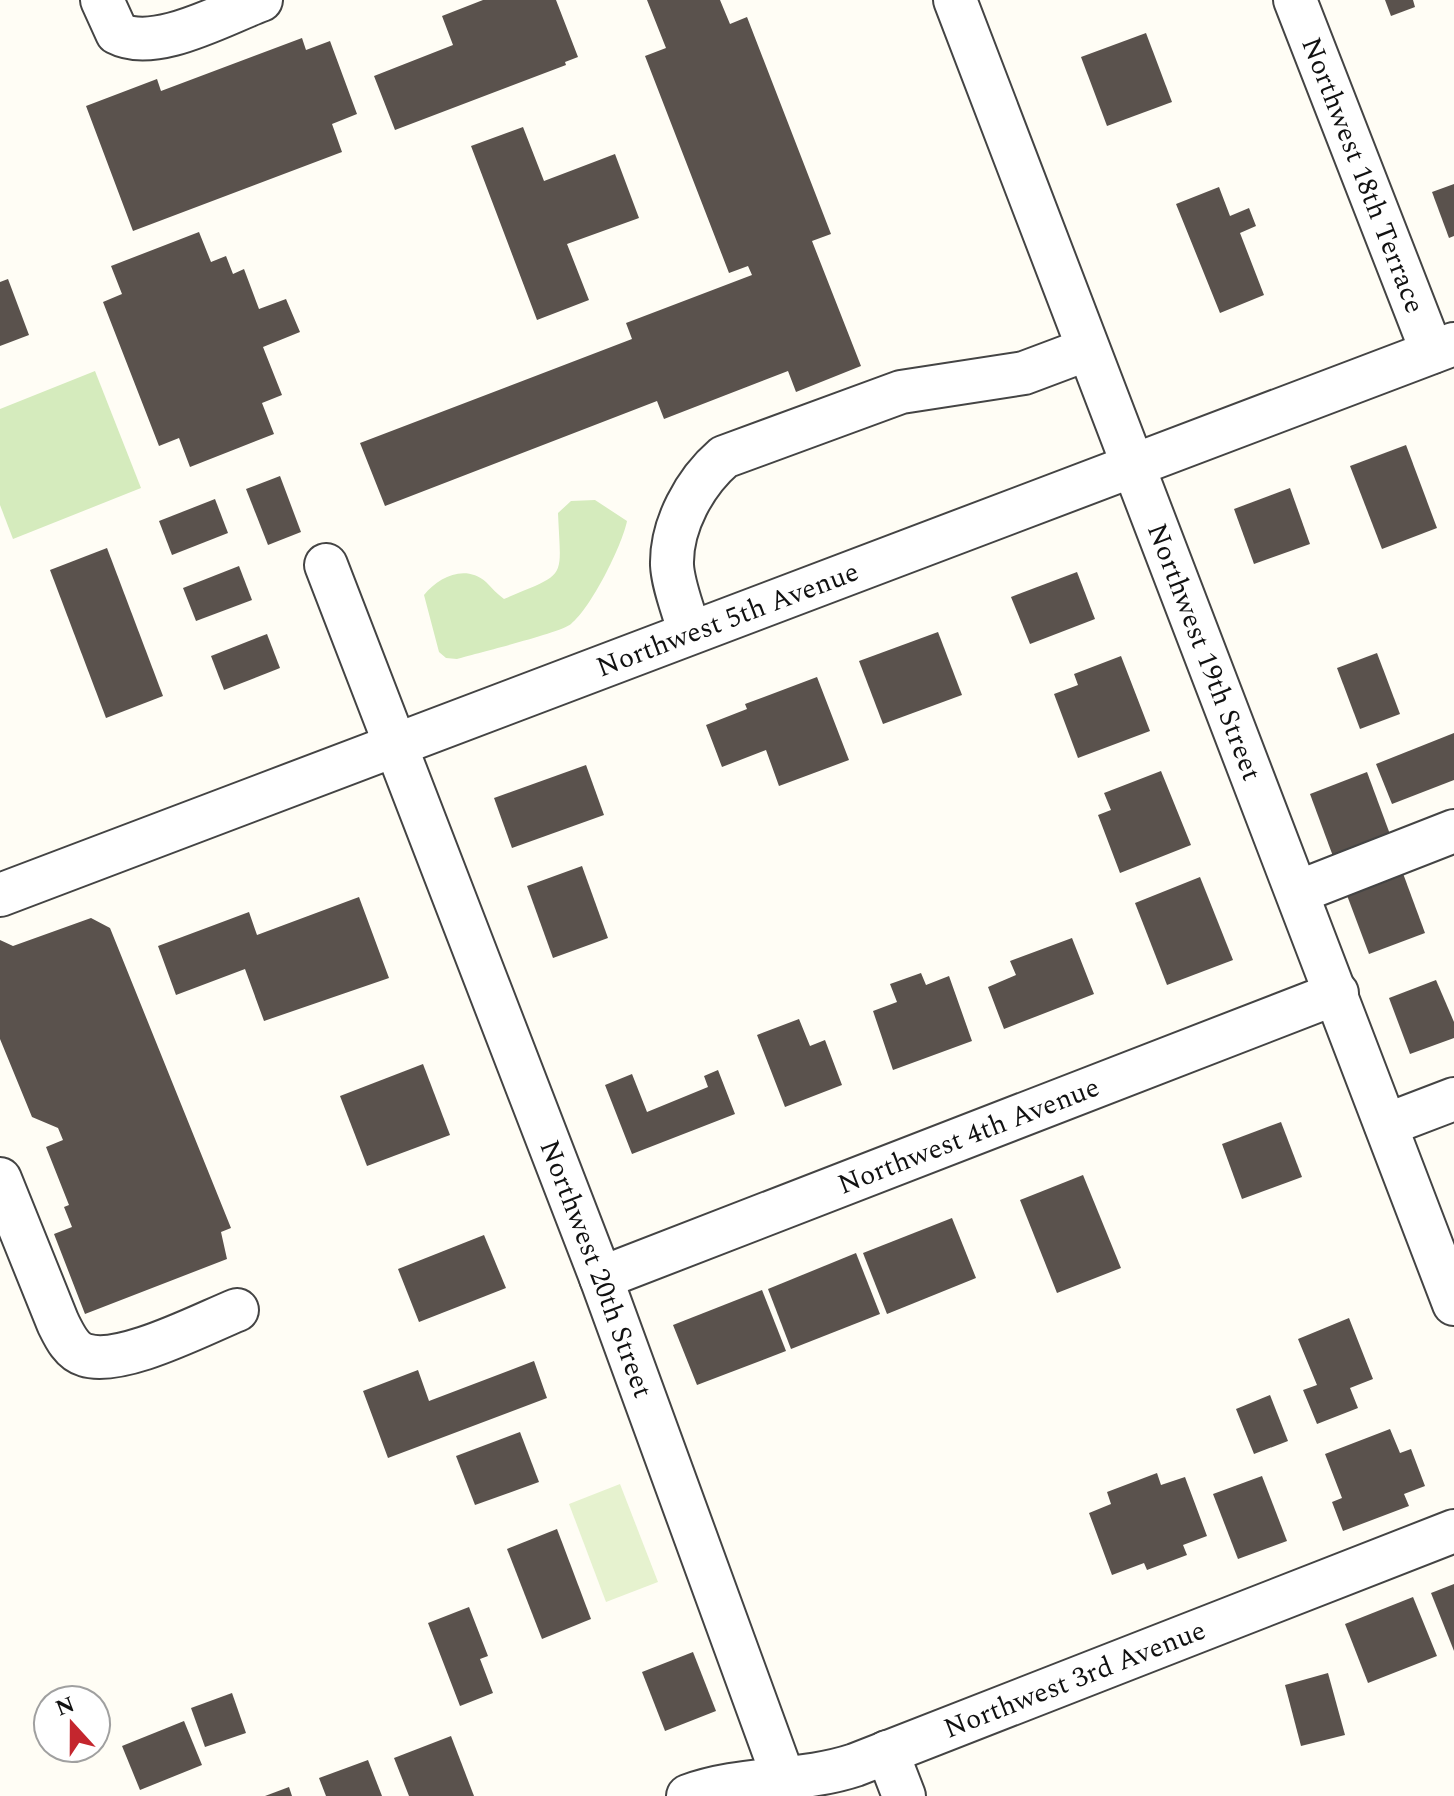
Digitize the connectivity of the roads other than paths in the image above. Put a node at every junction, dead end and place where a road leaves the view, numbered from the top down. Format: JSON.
{"nodes":[{"id":1,"x":102,"y":0,"type":"edge"},
{"id":2,"x":261,"y":0,"type":"edge"},
{"id":3,"x":955,"y":0,"type":"edge"},
{"id":4,"x":1295,"y":0,"type":"edge"},
{"id":5,"x":1443,"y":348,"type":"edge"},
{"id":6,"x":1088,"y":349,"type":"junction"},
{"id":7,"x":1132,"y":464,"type":"junction"},
{"id":8,"x":326,"y":565,"type":"dead end"},
{"id":9,"x":689,"y":632,"type":"junction"},
{"id":10,"x":396,"y":742,"type":"junction"},
{"id":11,"x":1454,"y":831,"type":"edge"},
{"id":12,"x":1298,"y":892,"type":"junction"},
{"id":13,"x":0,"y":895,"type":"edge"},
{"id":14,"x":1337,"y":993,"type":"junction"},
{"id":15,"x":1454,"y":1099,"type":"edge"},
{"id":16,"x":1386,"y":1125,"type":"junction"},
{"id":17,"x":0,"y":1179,"type":"edge"},
{"id":18,"x":601,"y":1278,"type":"junction"},
{"id":19,"x":1454,"y":1304,"type":"edge"},
{"id":20,"x":237,"y":1310,"type":"dead end"},
{"id":21,"x":1454,"y":1531,"type":"edge"},
{"id":22,"x":887,"y":1752,"type":"junction"},
{"id":23,"x":786,"y":1786,"type":"edge"},
{"id":24,"x":688,"y":1796,"type":"edge"},
{"id":25,"x":904,"y":1796,"type":"edge"}],
"edges":[{"from":1,"to":2,"type":"street"},
{"from":3,"to":6,"type":"street","name":"Northwest 19th Street"},
{"from":4,"to":5,"type":"street","name":"Northwest 18th Terrace"},
{"from":5,"to":7,"type":"street","name":"Northwest 5th Avenue"},
{"from":6,"to":7,"type":"street","name":"Northwest 19th Street"},
{"from":6,"to":9,"type":"street"},
{"from":7,"to":9,"type":"street","name":"Northwest 5th Avenue"},
{"from":7,"to":12,"type":"street","name":"Northwest 19th Street"},
{"from":8,"to":10,"type":"street","name":"Northwest 20th Street"},
{"from":9,"to":10,"type":"street","name":"Northwest 5th Avenue"},
{"from":10,"to":13,"type":"street","name":"Northwest 5th Avenue"},
{"from":10,"to":18,"type":"street","name":"Northwest 20th Street"},
{"from":11,"to":12,"type":"street"},
{"from":12,"to":14,"type":"street","name":"Northwest 19th Street"},
{"from":14,"to":16,"type":"street","name":"Northwest 19th Street"},
{"from":14,"to":18,"type":"street","name":"Northwest 4th Avenue"},
{"from":15,"to":16,"type":"street"},
{"from":16,"to":19,"type":"street","name":"Northwest 19th Street"},
{"from":17,"to":20,"type":"street"},
{"from":18,"to":23,"type":"street","name":"Northwest 20th Street"},
{"from":21,"to":22,"type":"street","name":"Northwest 3rd Avenue"},
{"from":22,"to":23,"type":"street","name":"Northwest 3rd Avenue"},
{"from":22,"to":25,"type":"street"},
{"from":23,"to":24,"type":"street","name":"Northwest 3rd Avenue"}]}
